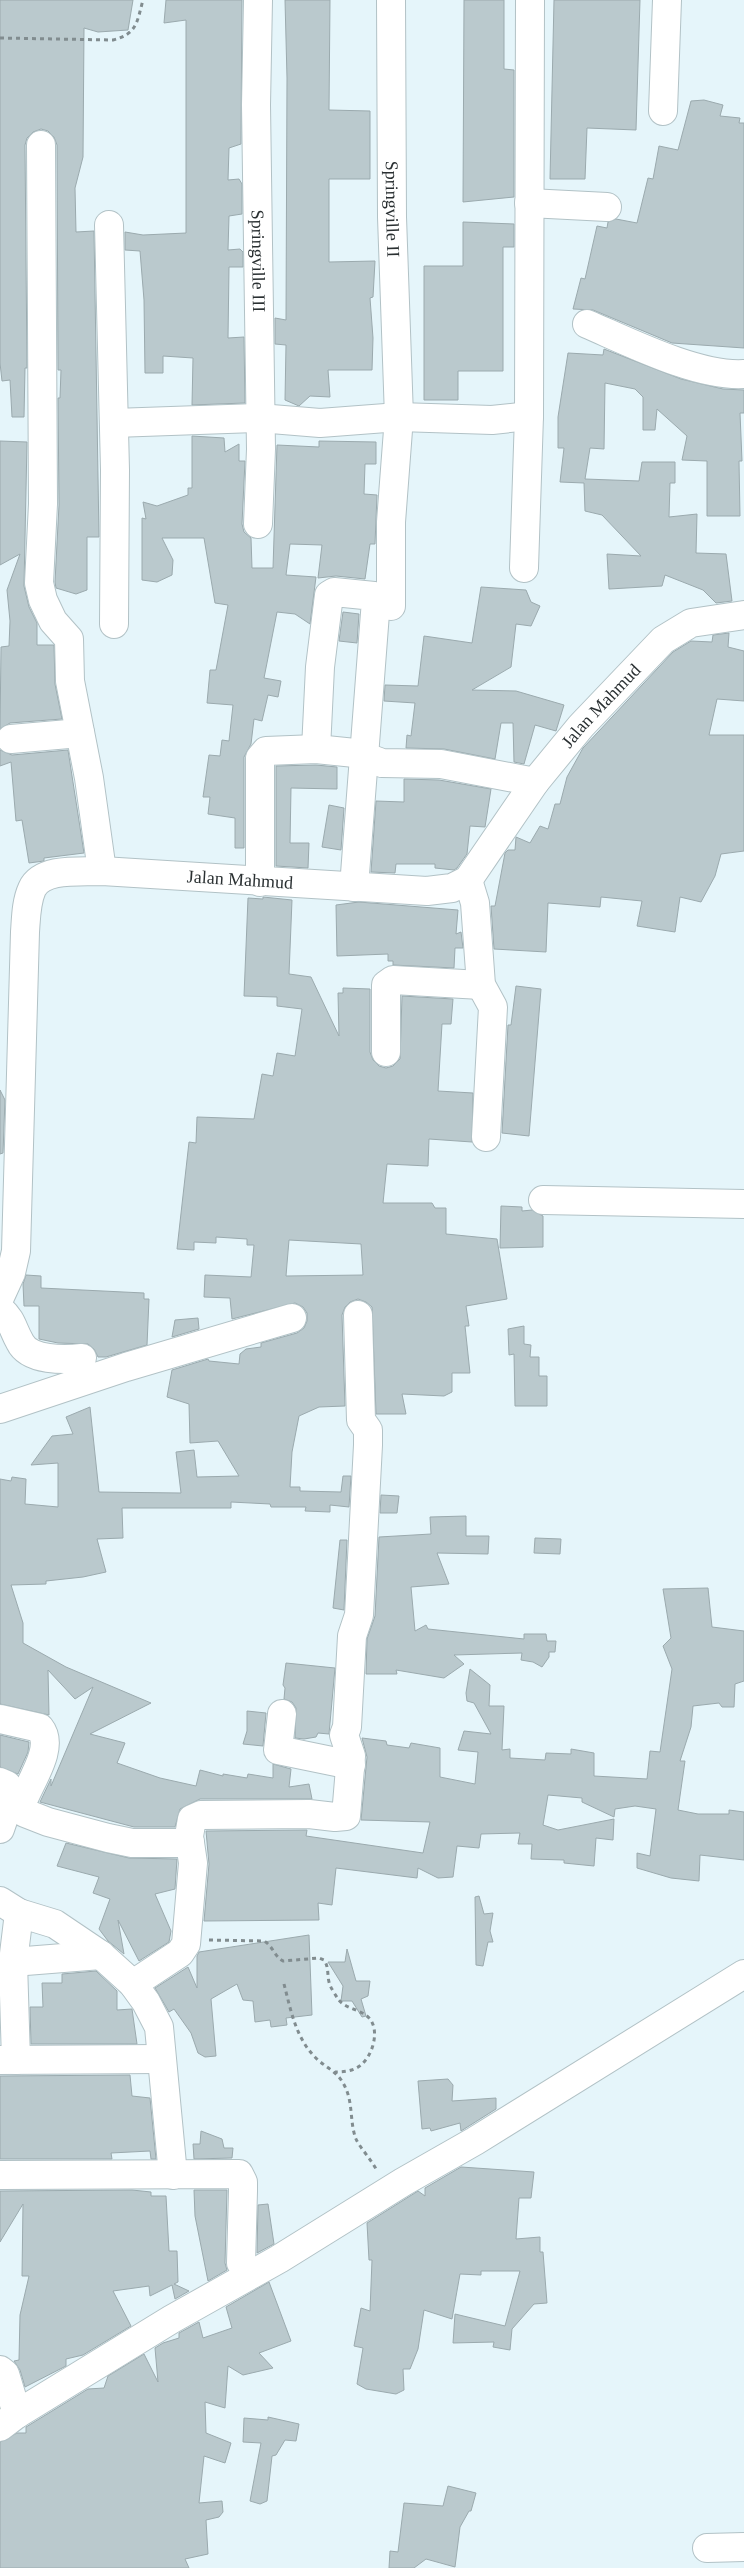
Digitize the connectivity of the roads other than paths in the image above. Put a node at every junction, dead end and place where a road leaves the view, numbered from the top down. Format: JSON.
{"nodes":[{"id":1,"x":258,"y":0,"type":"edge"},
{"id":2,"x":391,"y":0,"type":"edge"},
{"id":3,"x":530,"y":0,"type":"edge"},
{"id":4,"x":667,"y":0,"type":"edge"},
{"id":5,"x":663,"y":111,"type":"dead end"},
{"id":6,"x":40,"y":145,"type":"dead end"},
{"id":7,"x":529,"y":203,"type":"junction"},
{"id":8,"x":607,"y":207,"type":"dead end"},
{"id":9,"x":108,"y":224,"type":"dead end"},
{"id":10,"x":587,"y":324,"type":"dead end"},
{"id":11,"x":744,"y":374,"type":"edge"},
{"id":12,"x":529,"y":416,"type":"junction"},
{"id":13,"x":399,"y":417,"type":"junction"},
{"id":14,"x":259,"y":418,"type":"junction"},
{"id":15,"x":114,"y":423,"type":"junction"},
{"id":16,"x":258,"y":524,"type":"dead end"},
{"id":17,"x":524,"y":568,"type":"dead end"},
{"id":18,"x":392,"y":606,"type":"dead end"},
{"id":19,"x":744,"y":615,"type":"edge"},
{"id":20,"x":114,"y":624,"type":"dead end"},
{"id":21,"x":80,"y":733,"type":"junction"},
{"id":22,"x":11,"y":738,"type":"dead end"},
{"id":23,"x":316,"y":749,"type":"junction"},
{"id":24,"x":363,"y":756,"type":"junction"},
{"id":25,"x":535,"y":782,"type":"junction"},
{"id":26,"x":102,"y":871,"type":"junction"},
{"id":27,"x":468,"y":880,"type":"junction"},
{"id":28,"x":260,"y":882,"type":"junction"},
{"id":29,"x":354,"y":887,"type":"junction"},
{"id":30,"x":12,"y":982,"type":"edge"},
{"id":31,"x":481,"y":985,"type":"junction"},
{"id":32,"x":386,"y":1052,"type":"dead end"},
{"id":33,"x":486,"y":1137,"type":"dead end"},
{"id":34,"x":543,"y":1200,"type":"dead end"},
{"id":35,"x":744,"y":1204,"type":"edge"},
{"id":36,"x":0,"y":1297,"type":"edge"},
{"id":37,"x":0,"y":1309,"type":"edge"},
{"id":38,"x":358,"y":1315,"type":"dead end"},
{"id":39,"x":292,"y":1318,"type":"dead end"},
{"id":40,"x":82,"y":1358,"type":"dead end"},
{"id":41,"x":0,"y":1409,"type":"edge"},
{"id":42,"x":282,"y":1714,"type":"dead end"},
{"id":43,"x":0,"y":1718,"type":"edge"},
{"id":44,"x":351,"y":1765,"type":"junction"},
{"id":45,"x":0,"y":1782,"type":"edge"},
{"id":46,"x":0,"y":1829,"type":"edge"},
{"id":47,"x":190,"y":1843,"type":"junction"},
{"id":48,"x":10,"y":1907,"type":"edge"},
{"id":49,"x":101,"y":1955,"type":"junction"},
{"id":50,"x":13,"y":1962,"type":"junction"},
{"id":51,"x":744,"y":1974,"type":"edge"},
{"id":52,"x":133,"y":1984,"type":"junction"},
{"id":53,"x":161,"y":2058,"type":"junction"},
{"id":54,"x":8,"y":2060,"type":"edge"},
{"id":55,"x":0,"y":2174,"type":"edge"},
{"id":56,"x":173,"y":2175,"type":"junction"},
{"id":57,"x":242,"y":2263,"type":"dead end"},
{"id":58,"x":0,"y":2370,"type":"edge"},
{"id":59,"x":8,"y":2421,"type":"edge"},
{"id":60,"x":707,"y":2548,"type":"dead end"},
{"id":61,"x":744,"y":2548,"type":"edge"}],
"edges":[{"from":1,"to":14,"type":"street","name":"Springville III"},
{"from":2,"to":13,"type":"street","name":"Springville II"},
{"from":3,"to":7,"type":"street"},
{"from":4,"to":5,"type":"street"},
{"from":6,"to":21,"type":"street"},
{"from":7,"to":8,"type":"street"},
{"from":7,"to":12,"type":"street"},
{"from":9,"to":15,"type":"street"},
{"from":10,"to":11,"type":"street"},
{"from":12,"to":13,"type":"street"},
{"from":12,"to":17,"type":"street"},
{"from":13,"to":14,"type":"street"},
{"from":13,"to":18,"type":"street","name":"Springville II"},
{"from":14,"to":15,"type":"street"},
{"from":14,"to":16,"type":"street","name":"Springville III"},
{"from":15,"to":20,"type":"street"},
{"from":19,"to":25,"type":"street","name":"Jalan Mahmud"},
{"from":21,"to":22,"type":"street"},
{"from":21,"to":26,"type":"street"},
{"from":23,"to":24,"type":"street"},
{"from":23,"to":24,"type":"street"},
{"from":23,"to":28,"type":"street"},
{"from":24,"to":25,"type":"street"},
{"from":24,"to":29,"type":"street"},
{"from":25,"to":27,"type":"street","name":"Jalan Mahmud"},
{"from":26,"to":28,"type":"street","name":"Jalan Mahmud"},
{"from":26,"to":30,"type":"street","name":"Jalan Mahmud"},
{"from":27,"to":29,"type":"street","name":"Jalan Mahmud"},
{"from":27,"to":31,"type":"street"},
{"from":28,"to":29,"type":"street","name":"Jalan Mahmud"},
{"from":30,"to":36,"type":"street","name":"Jalan Mahmud"},
{"from":31,"to":32,"type":"street"},
{"from":31,"to":33,"type":"street"},
{"from":34,"to":35,"type":"street"},
{"from":37,"to":40,"type":"street"},
{"from":38,"to":44,"type":"street"},
{"from":39,"to":41,"type":"street"},
{"from":42,"to":44,"type":"street"},
{"from":43,"to":47,"type":"street"},
{"from":44,"to":47,"type":"street"},
{"from":45,"to":46,"type":"street"},
{"from":47,"to":52,"type":"street"},
{"from":48,"to":49,"type":"street"},
{"from":48,"to":50,"type":"street"},
{"from":49,"to":50,"type":"street"},
{"from":49,"to":52,"type":"street"},
{"from":50,"to":54,"type":"street"},
{"from":51,"to":59,"type":"street"},
{"from":52,"to":53,"type":"street"},
{"from":53,"to":54,"type":"street"},
{"from":53,"to":56,"type":"street"},
{"from":55,"to":56,"type":"street"},
{"from":56,"to":57,"type":"street"},
{"from":58,"to":59,"type":"street"},
{"from":60,"to":61,"type":"street"}]}
